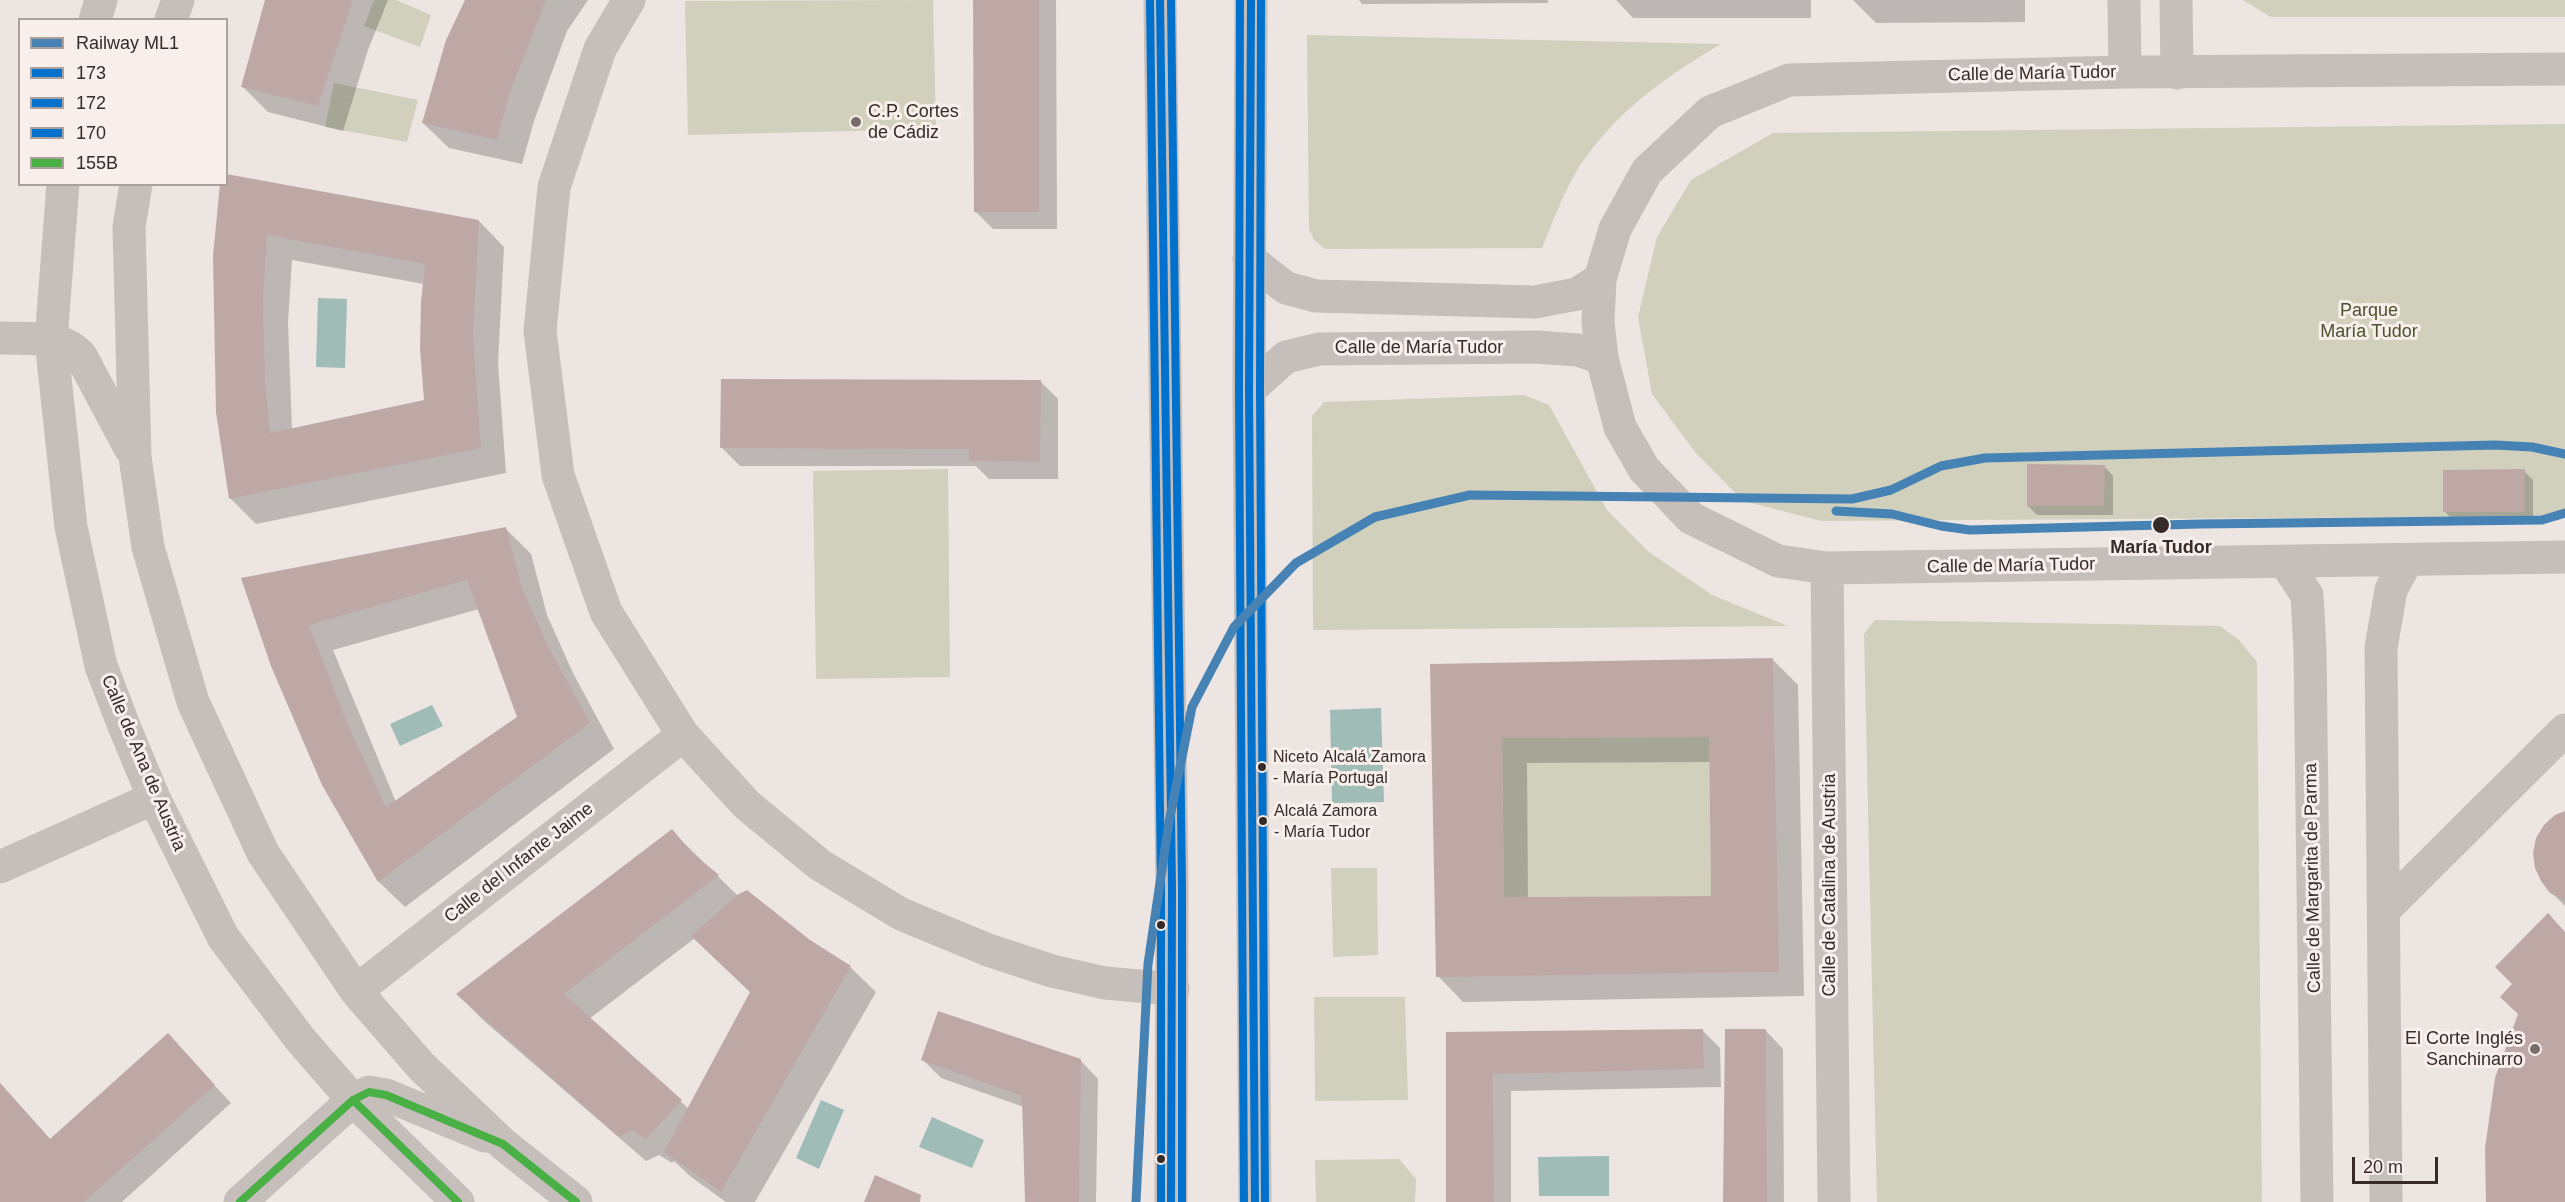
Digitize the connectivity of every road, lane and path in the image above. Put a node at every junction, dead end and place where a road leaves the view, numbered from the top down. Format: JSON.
{"nodes":[{"id":1,"x":101,"y":0,"type":"edge"},
{"id":2,"x":178,"y":0,"type":"edge"},
{"id":3,"x":629,"y":0,"type":"edge"},
{"id":4,"x":1160,"y":0,"type":"edge"},
{"id":5,"x":1251,"y":0,"type":"edge"},
{"id":6,"x":2124,"y":0,"type":"edge"},
{"id":7,"x":2176,"y":0,"type":"edge"},
{"id":8,"x":96,"y":18,"type":"edge"},
{"id":9,"x":172,"y":18,"type":"edge"},
{"id":10,"x":2565,"y":69,"type":"edge"},
{"id":11,"x":2125,"y":72,"type":"junction"},
{"id":12,"x":2177,"y":73,"type":"junction"},
{"id":13,"x":63,"y":186,"type":"edge"},
{"id":14,"x":136,"y":186,"type":"edge"},
{"id":15,"x":1249,"y":259,"type":"junction"},
{"id":16,"x":1600,"y":279,"type":"junction"},
{"id":17,"x":0,"y":338,"type":"edge"},
{"id":18,"x":51,"y":340,"type":"junction"},
{"id":19,"x":1602,"y":358,"type":"junction"},
{"id":20,"x":1249,"y":390,"type":"junction"},
{"id":21,"x":135,"y":457,"type":"junction"},
{"id":22,"x":2565,"y":557,"type":"edge"},
{"id":23,"x":2407,"y":560,"type":"junction"},
{"id":24,"x":2285,"y":561,"type":"junction"},
{"id":25,"x":1827,"y":568,"type":"junction"},
{"id":26,"x":2565,"y":730,"type":"edge"},
{"id":27,"x":683,"y":735,"type":"junction"},
{"id":28,"x":154,"y":798,"type":"junction"},
{"id":29,"x":0,"y":867,"type":"edge"},
{"id":30,"x":2385,"y":909,"type":"junction"},
{"id":31,"x":1173,"y":989,"type":"junction"},
{"id":32,"x":356,"y":991,"type":"junction"},
{"id":33,"x":353,"y":1100,"type":"junction"},
{"id":34,"x":503,"y":1144,"type":"junction"},
{"id":35,"x":240,"y":1202,"type":"edge"},
{"id":36,"x":458,"y":1202,"type":"edge"},
{"id":37,"x":576,"y":1202,"type":"edge"},
{"id":38,"x":1171,"y":1202,"type":"edge"},
{"id":39,"x":1255,"y":1202,"type":"edge"},
{"id":40,"x":1834,"y":1202,"type":"edge"},
{"id":41,"x":2317,"y":1202,"type":"edge"},
{"id":42,"x":2385,"y":1202,"type":"edge"}],
"edges":[{"from":1,"to":8,"type":"street"},
{"from":2,"to":9,"type":"street"},
{"from":3,"to":27,"type":"street"},
{"from":4,"to":31,"type":"street"},
{"from":5,"to":15,"type":"street"},
{"from":6,"to":11,"type":"street"},
{"from":7,"to":12,"type":"street"},
{"from":10,"to":12,"type":"street","name":"Calle de María Tudor"},
{"from":11,"to":12,"type":"street","name":"Calle de María Tudor"},
{"from":11,"to":16,"type":"street","name":"Calle de María Tudor"},
{"from":13,"to":18,"type":"street","name":"Calle de Ana de Austria"},
{"from":14,"to":21,"type":"street"},
{"from":15,"to":16,"type":"street"},
{"from":15,"to":20,"type":"street"},
{"from":16,"to":19,"type":"street","name":"Calle de María Tudor"},
{"from":17,"to":18,"type":"street"},
{"from":18,"to":21,"type":"street"},
{"from":18,"to":28,"type":"street","name":"Calle de Ana de Austria"},
{"from":19,"to":20,"type":"street","name":"Calle de María Tudor"},
{"from":19,"to":25,"type":"street","name":"Calle de María Tudor"},
{"from":20,"to":39,"type":"street"},
{"from":21,"to":32,"type":"street"},
{"from":22,"to":23,"type":"street","name":"Calle de María Tudor"},
{"from":23,"to":24,"type":"street","name":"Calle de María Tudor"},
{"from":23,"to":30,"type":"street"},
{"from":24,"to":25,"type":"street","name":"Calle de María Tudor"},
{"from":24,"to":41,"type":"street","name":"Calle de Margarita de Parma"},
{"from":25,"to":40,"type":"street","name":"Calle de Catalina de Austria"},
{"from":26,"to":30,"type":"street"},
{"from":27,"to":31,"type":"street"},
{"from":27,"to":32,"type":"street","name":"Calle del Infante Jaime"},
{"from":28,"to":29,"type":"street"},
{"from":28,"to":33,"type":"street","name":"Calle de Ana de Austria"},
{"from":30,"to":42,"type":"street"},
{"from":31,"to":38,"type":"street"},
{"from":32,"to":34,"type":"street"},
{"from":33,"to":34,"type":"street"},
{"from":33,"to":35,"type":"street"},
{"from":33,"to":36,"type":"street","name":"Calle de Ana de Austria"},
{"from":34,"to":37,"type":"street"}]}
